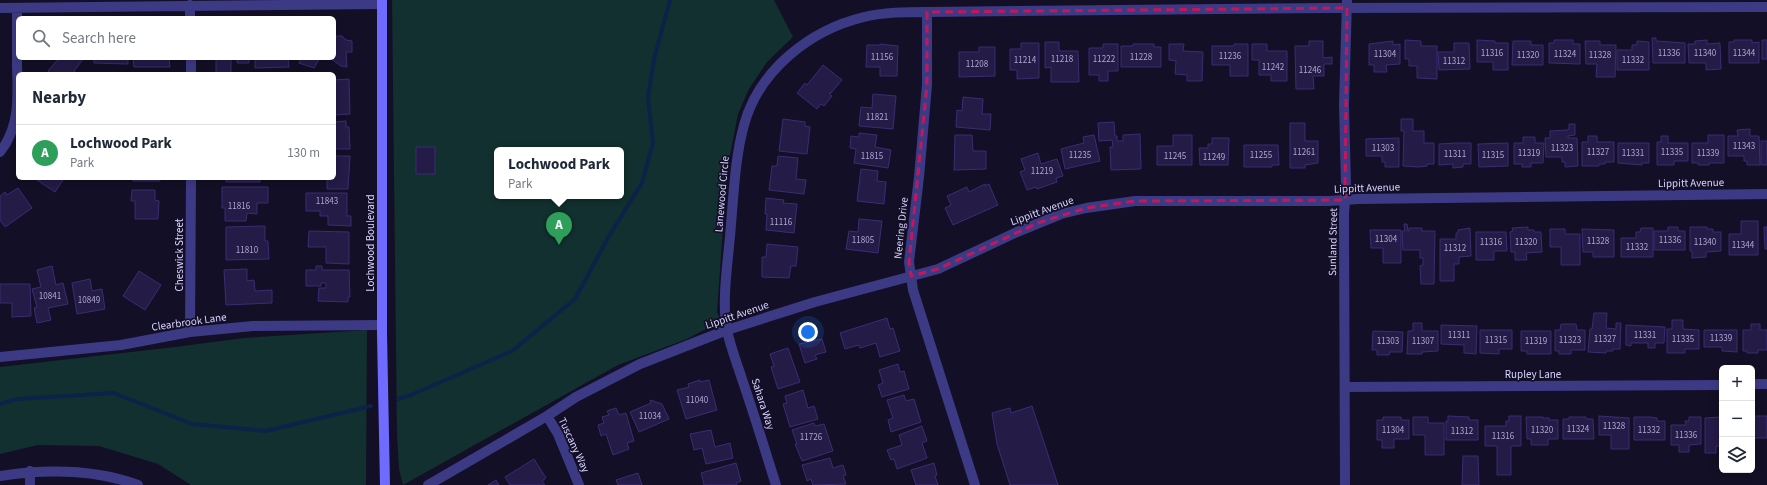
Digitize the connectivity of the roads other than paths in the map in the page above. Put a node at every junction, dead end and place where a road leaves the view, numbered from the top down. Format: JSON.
{"nodes":[{"id":1,"x":382,"y":2,"type":"edge"},
{"id":2,"x":1347,"y":4,"type":"edge"},
{"id":3,"x":190,"y":5,"type":"junction"},
{"id":4,"x":0,"y":8,"type":"edge"},
{"id":5,"x":17,"y":8,"type":"junction"},
{"id":6,"x":1767,"y":8,"type":"edge"},
{"id":7,"x":927,"y":12,"type":"junction"},
{"id":8,"x":17,"y":16,"type":"edge"},
{"id":9,"x":190,"y":16,"type":"edge"},
{"id":10,"x":18,"y":60,"type":"edge"},
{"id":11,"x":191,"y":60,"type":"edge"},
{"id":12,"x":18,"y":72,"type":"edge"},
{"id":13,"x":191,"y":72,"type":"edge"},
{"id":14,"x":16,"y":118,"type":"edge"},
{"id":15,"x":0,"y":152,"type":"edge"},
{"id":16,"x":191,"y":180,"type":"edge"},
{"id":17,"x":1767,"y":194,"type":"edge"},
{"id":18,"x":1345,"y":200,"type":"junction"},
{"id":19,"x":911,"y":276,"type":"junction"},
{"id":20,"x":382,"y":325,"type":"junction"},
{"id":21,"x":727,"y":330,"type":"junction"},
{"id":22,"x":190,"y":332,"type":"junction"},
{"id":23,"x":0,"y":357,"type":"edge"},
{"id":24,"x":1719,"y":384,"type":"edge"},
{"id":25,"x":1755,"y":384,"type":"edge"},
{"id":26,"x":1767,"y":384,"type":"edge"},
{"id":27,"x":1345,"y":386,"type":"junction"},
{"id":28,"x":547,"y":416,"type":"junction"},
{"id":29,"x":30,"y":472,"type":"junction"},
{"id":30,"x":0,"y":476,"type":"edge"},
{"id":31,"x":30,"y":485,"type":"edge"},
{"id":32,"x":138,"y":485,"type":"edge"},
{"id":33,"x":385,"y":485,"type":"edge"},
{"id":34,"x":428,"y":485,"type":"edge"},
{"id":35,"x":578,"y":485,"type":"edge"},
{"id":36,"x":776,"y":485,"type":"edge"},
{"id":37,"x":975,"y":485,"type":"edge"},
{"id":38,"x":1345,"y":485,"type":"edge"}],
"edges":[{"from":1,"to":3,"type":"street"},
{"from":1,"to":20,"type":"street","name":"Lochwood Boulevard"},
{"from":2,"to":6,"type":"street","name":"Lanewood Circle"},
{"from":2,"to":7,"type":"street","name":"Lanewood Circle"},
{"from":2,"to":18,"type":"street","name":"Sunland Street"},
{"from":3,"to":5,"type":"street"},
{"from":3,"to":9,"type":"street"},
{"from":4,"to":5,"type":"street"},
{"from":5,"to":8,"type":"street"},
{"from":7,"to":19,"type":"street","name":"Neering Drive"},
{"from":7,"to":21,"type":"street","name":"Lanewood Circle"},
{"from":10,"to":12,"type":"street"},
{"from":11,"to":13,"type":"street"},
{"from":14,"to":15,"type":"street"},
{"from":16,"to":22,"type":"street","name":"Cheswick Street"},
{"from":17,"to":18,"type":"street","name":"Lippitt Avenue"},
{"from":18,"to":19,"type":"street","name":"Lippitt Avenue"},
{"from":18,"to":27,"type":"street","name":"Sunland Street"},
{"from":19,"to":21,"type":"street","name":"Lippitt Avenue"},
{"from":19,"to":37,"type":"street","name":"Neering Drive"},
{"from":20,"to":22,"type":"street","name":"Clearbrook Lane"},
{"from":20,"to":33,"type":"street","name":"Lochwood Boulevard"},
{"from":21,"to":28,"type":"street","name":"Lippitt Avenue"},
{"from":21,"to":36,"type":"street","name":"Sahara Way"},
{"from":22,"to":23,"type":"street","name":"Clearbrook Lane"},
{"from":24,"to":27,"type":"street","name":"Rupley Lane"},
{"from":25,"to":26,"type":"street"},
{"from":27,"to":38,"type":"street","name":"Sunland Street"},
{"from":28,"to":34,"type":"street","name":"Lippitt Avenue"},
{"from":28,"to":35,"type":"street","name":"Tuscany Way"},
{"from":29,"to":30,"type":"street"},
{"from":29,"to":31,"type":"street"},
{"from":29,"to":32,"type":"street"}]}
